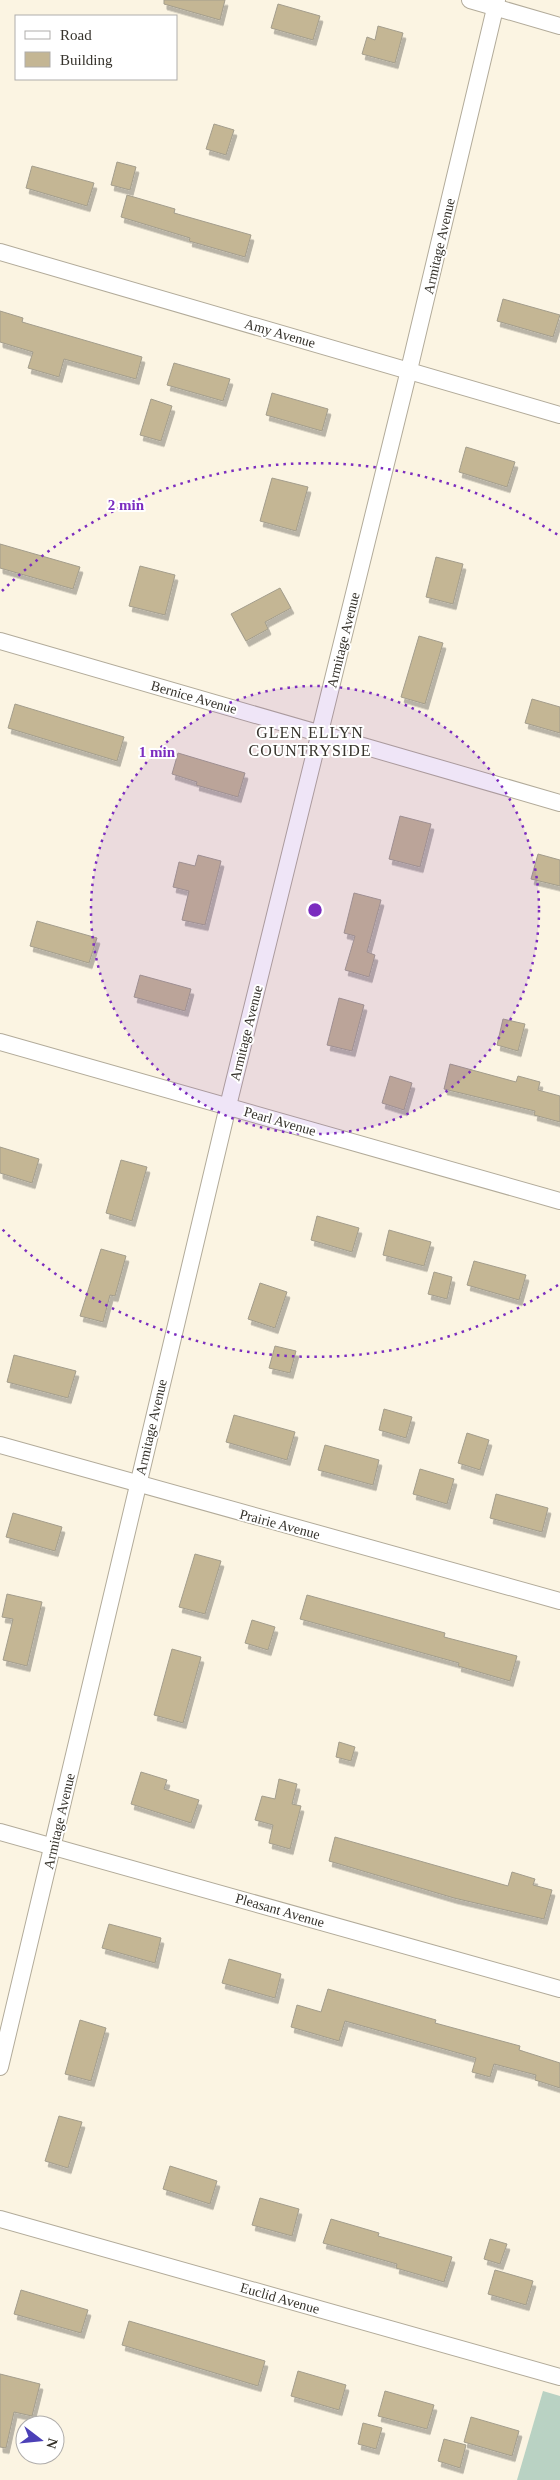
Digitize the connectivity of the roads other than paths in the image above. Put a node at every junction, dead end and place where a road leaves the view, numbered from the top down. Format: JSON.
{"nodes":[{"id":1,"x":470,"y":0,"type":"edge"},
{"id":2,"x":496,"y":4,"type":"edge"},
{"id":3,"x":560,"y":26,"type":"edge"},
{"id":4,"x":0,"y":252,"type":"edge"},
{"id":5,"x":409,"y":370,"type":"junction"},
{"id":6,"x":560,"y":415,"type":"edge"},
{"id":7,"x":0,"y":641,"type":"edge"},
{"id":8,"x":320,"y":734,"type":"junction"},
{"id":9,"x":560,"y":803,"type":"edge"},
{"id":10,"x":0,"y":1042,"type":"edge"},
{"id":11,"x":228,"y":1106,"type":"junction"},
{"id":12,"x":560,"y":1201,"type":"edge"},
{"id":13,"x":0,"y":1444,"type":"edge"},
{"id":14,"x":137,"y":1485,"type":"junction"},
{"id":15,"x":560,"y":1602,"type":"edge"},
{"id":16,"x":0,"y":1832,"type":"edge"},
{"id":17,"x":53,"y":1847,"type":"junction"},
{"id":18,"x":560,"y":1989,"type":"edge"},
{"id":19,"x":0,"y":2067,"type":"edge"},
{"id":20,"x":0,"y":2219,"type":"edge"},
{"id":21,"x":560,"y":2377,"type":"edge"}],
"edges":[{"from":1,"to":2,"type":"street"},
{"from":2,"to":3,"type":"street"},
{"from":2,"to":5,"type":"street","name":"Armitage Avenue"},
{"from":4,"to":5,"type":"street","name":"Amy Avenue"},
{"from":5,"to":6,"type":"street","name":"Amy Avenue"},
{"from":5,"to":8,"type":"street","name":"Armitage Avenue"},
{"from":7,"to":8,"type":"street","name":"Bernice Avenue"},
{"from":8,"to":9,"type":"street","name":"Bernice Avenue"},
{"from":8,"to":11,"type":"street","name":"Armitage Avenue"},
{"from":10,"to":11,"type":"street","name":"Pearl Avenue"},
{"from":11,"to":12,"type":"street","name":"Pearl Avenue"},
{"from":11,"to":14,"type":"street","name":"Armitage Avenue"},
{"from":13,"to":14,"type":"street","name":"Prairie Avenue"},
{"from":14,"to":15,"type":"street","name":"Prairie Avenue"},
{"from":14,"to":17,"type":"street","name":"Armitage Avenue"},
{"from":16,"to":17,"type":"street","name":"Pleasant Avenue"},
{"from":17,"to":18,"type":"street","name":"Pleasant Avenue"},
{"from":17,"to":19,"type":"street","name":"Armitage Avenue"},
{"from":20,"to":21,"type":"street","name":"Euclid Avenue"}]}
